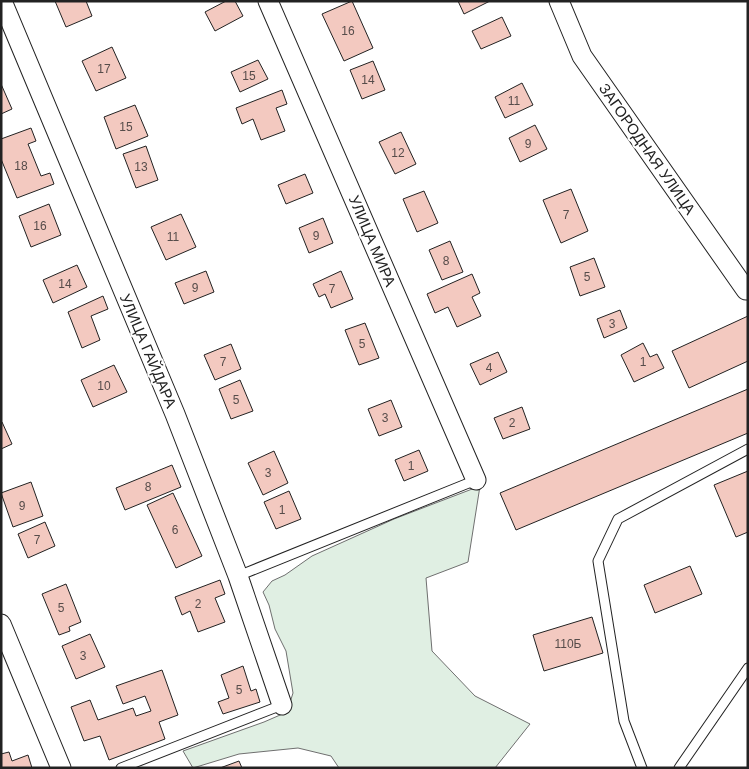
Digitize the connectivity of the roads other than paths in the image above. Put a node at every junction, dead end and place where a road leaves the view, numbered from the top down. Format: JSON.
{"nodes":[{"id":1,"x":2,"y":1,"type":"edge"},
{"id":2,"x":268,"y":1,"type":"edge"},
{"id":3,"x":559,"y":1,"type":"edge"},
{"id":4,"x":747,"y":290,"type":"edge"},
{"id":5,"x":748,"y":450,"type":"edge"},
{"id":6,"x":476,"y":480,"type":"joint"},
{"id":7,"x":238,"y":576,"type":"junction"},
{"id":8,"x":1,"y":624,"type":"edge"},
{"id":9,"x":748,"y":668,"type":"edge"},
{"id":10,"x":282,"y":705,"type":"joint"},
{"id":11,"x":61,"y":768,"type":"edge"},
{"id":12,"x":121,"y":768,"type":"edge"},
{"id":13,"x":642,"y":768,"type":"edge"},
{"id":14,"x":679,"y":768,"type":"edge"}],
"edges":[{"from":1,"to":7,"type":"street","name":"УЛИЦА ГАЙДАРА"},
{"from":2,"to":6,"type":"street","name":"УЛИЦА МИРА"},
{"from":3,"to":4,"type":"street","name":"ЗАГОРОДНАЯ УЛИЦА"},
{"from":5,"to":13,"type":"lane"},
{"from":6,"to":7,"type":"lane"},
{"from":7,"to":10,"type":"street","name":"УЛИЦА ГАЙДАРА"},
{"from":8,"to":11,"type":"street"},
{"from":9,"to":14,"type":"lane"},
{"from":10,"to":12,"type":"lane"}]}
